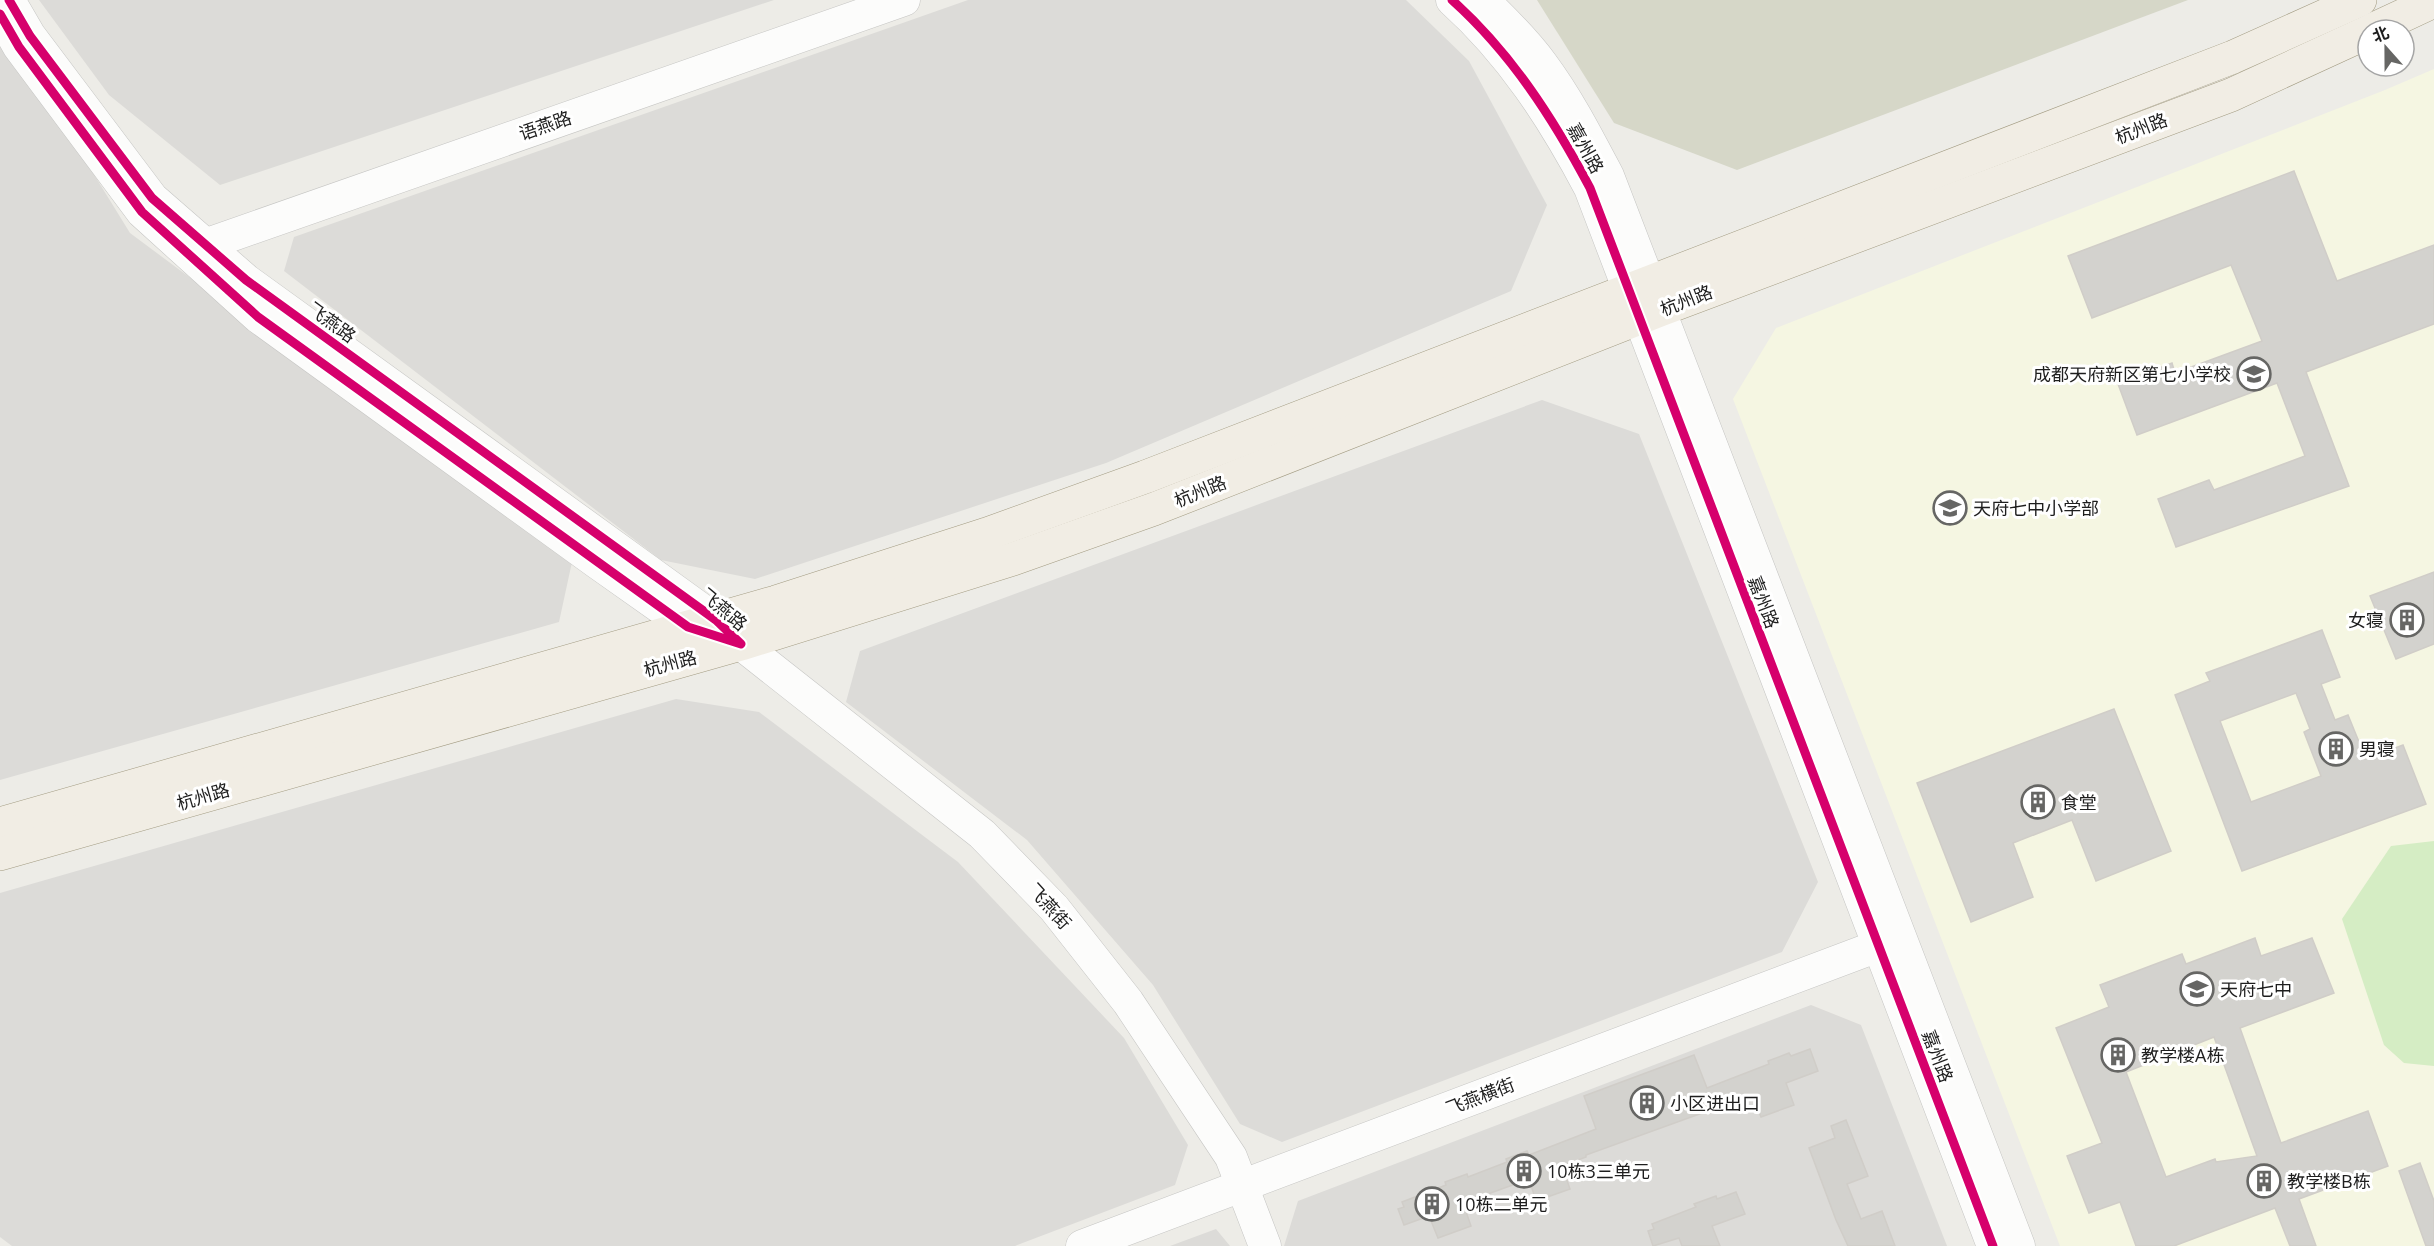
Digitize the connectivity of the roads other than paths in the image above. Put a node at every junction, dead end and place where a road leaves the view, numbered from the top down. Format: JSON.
{"nodes":[{"id":1,"x":9,"y":0,"type":"edge"},
{"id":2,"x":904,"y":0,"type":"edge"},
{"id":3,"x":1452,"y":0,"type":"edge"},
{"id":4,"x":1483,"y":0,"type":"edge"},
{"id":5,"x":2360,"y":0,"type":"edge"},
{"id":6,"x":2434,"y":1,"type":"edge"},
{"id":7,"x":0,"y":14,"type":"edge"},
{"id":8,"x":2398,"y":18,"type":"edge"},
{"id":9,"x":2356,"y":37,"type":"edge"},
{"id":10,"x":196,"y":248,"type":"junction"},
{"id":11,"x":1644,"y":300,"type":"junction"},
{"id":12,"x":702,"y":623,"type":"junction"},
{"id":13,"x":741,"y":644,"type":"junction"},
{"id":14,"x":0,"y":824,"type":"edge"},
{"id":15,"x":0,"y":854,"type":"edge"},
{"id":16,"x":1878,"y":946,"type":"junction"},
{"id":17,"x":1242,"y":1186,"type":"junction"},
{"id":18,"x":1083,"y":1246,"type":"edge"},
{"id":19,"x":1265,"y":1246,"type":"edge"},
{"id":20,"x":1993,"y":1246,"type":"edge"},
{"id":21,"x":2019,"y":1246,"type":"edge"}],
"edges":[{"from":1,"to":10,"type":"street","name":"飞燕路"},
{"from":2,"to":10,"type":"street","name":"语燕路"},
{"from":3,"to":11,"type":"street","name":"嘉州路"},
{"from":4,"to":11,"type":"street"},
{"from":5,"to":11,"type":"main road","name":"杭州路"},
{"from":6,"to":8,"type":"main road","name":"杭州路"},
{"from":7,"to":10,"type":"street","name":"飞燕路"},
{"from":9,"to":11,"type":"main road","name":"杭州路"},
{"from":10,"to":12,"type":"street","name":"飞燕路"},
{"from":11,"to":12,"type":"main road","name":"杭州路"},
{"from":11,"to":13,"type":"main road","name":"杭州路"},
{"from":11,"to":16,"type":"street","name":"嘉州路"},
{"from":11,"to":21,"type":"street"},
{"from":12,"to":13,"type":"street","name":"飞燕路"},
{"from":12,"to":14,"type":"main road","name":"杭州路"},
{"from":13,"to":15,"type":"main road","name":"杭州路"},
{"from":13,"to":17,"type":"street","name":"飞燕街"},
{"from":16,"to":17,"type":"street","name":"飞燕横街"},
{"from":16,"to":20,"type":"street","name":"嘉州路"},
{"from":17,"to":18,"type":"street","name":"飞燕横街"},
{"from":17,"to":19,"type":"street","name":"飞燕街"}]}
